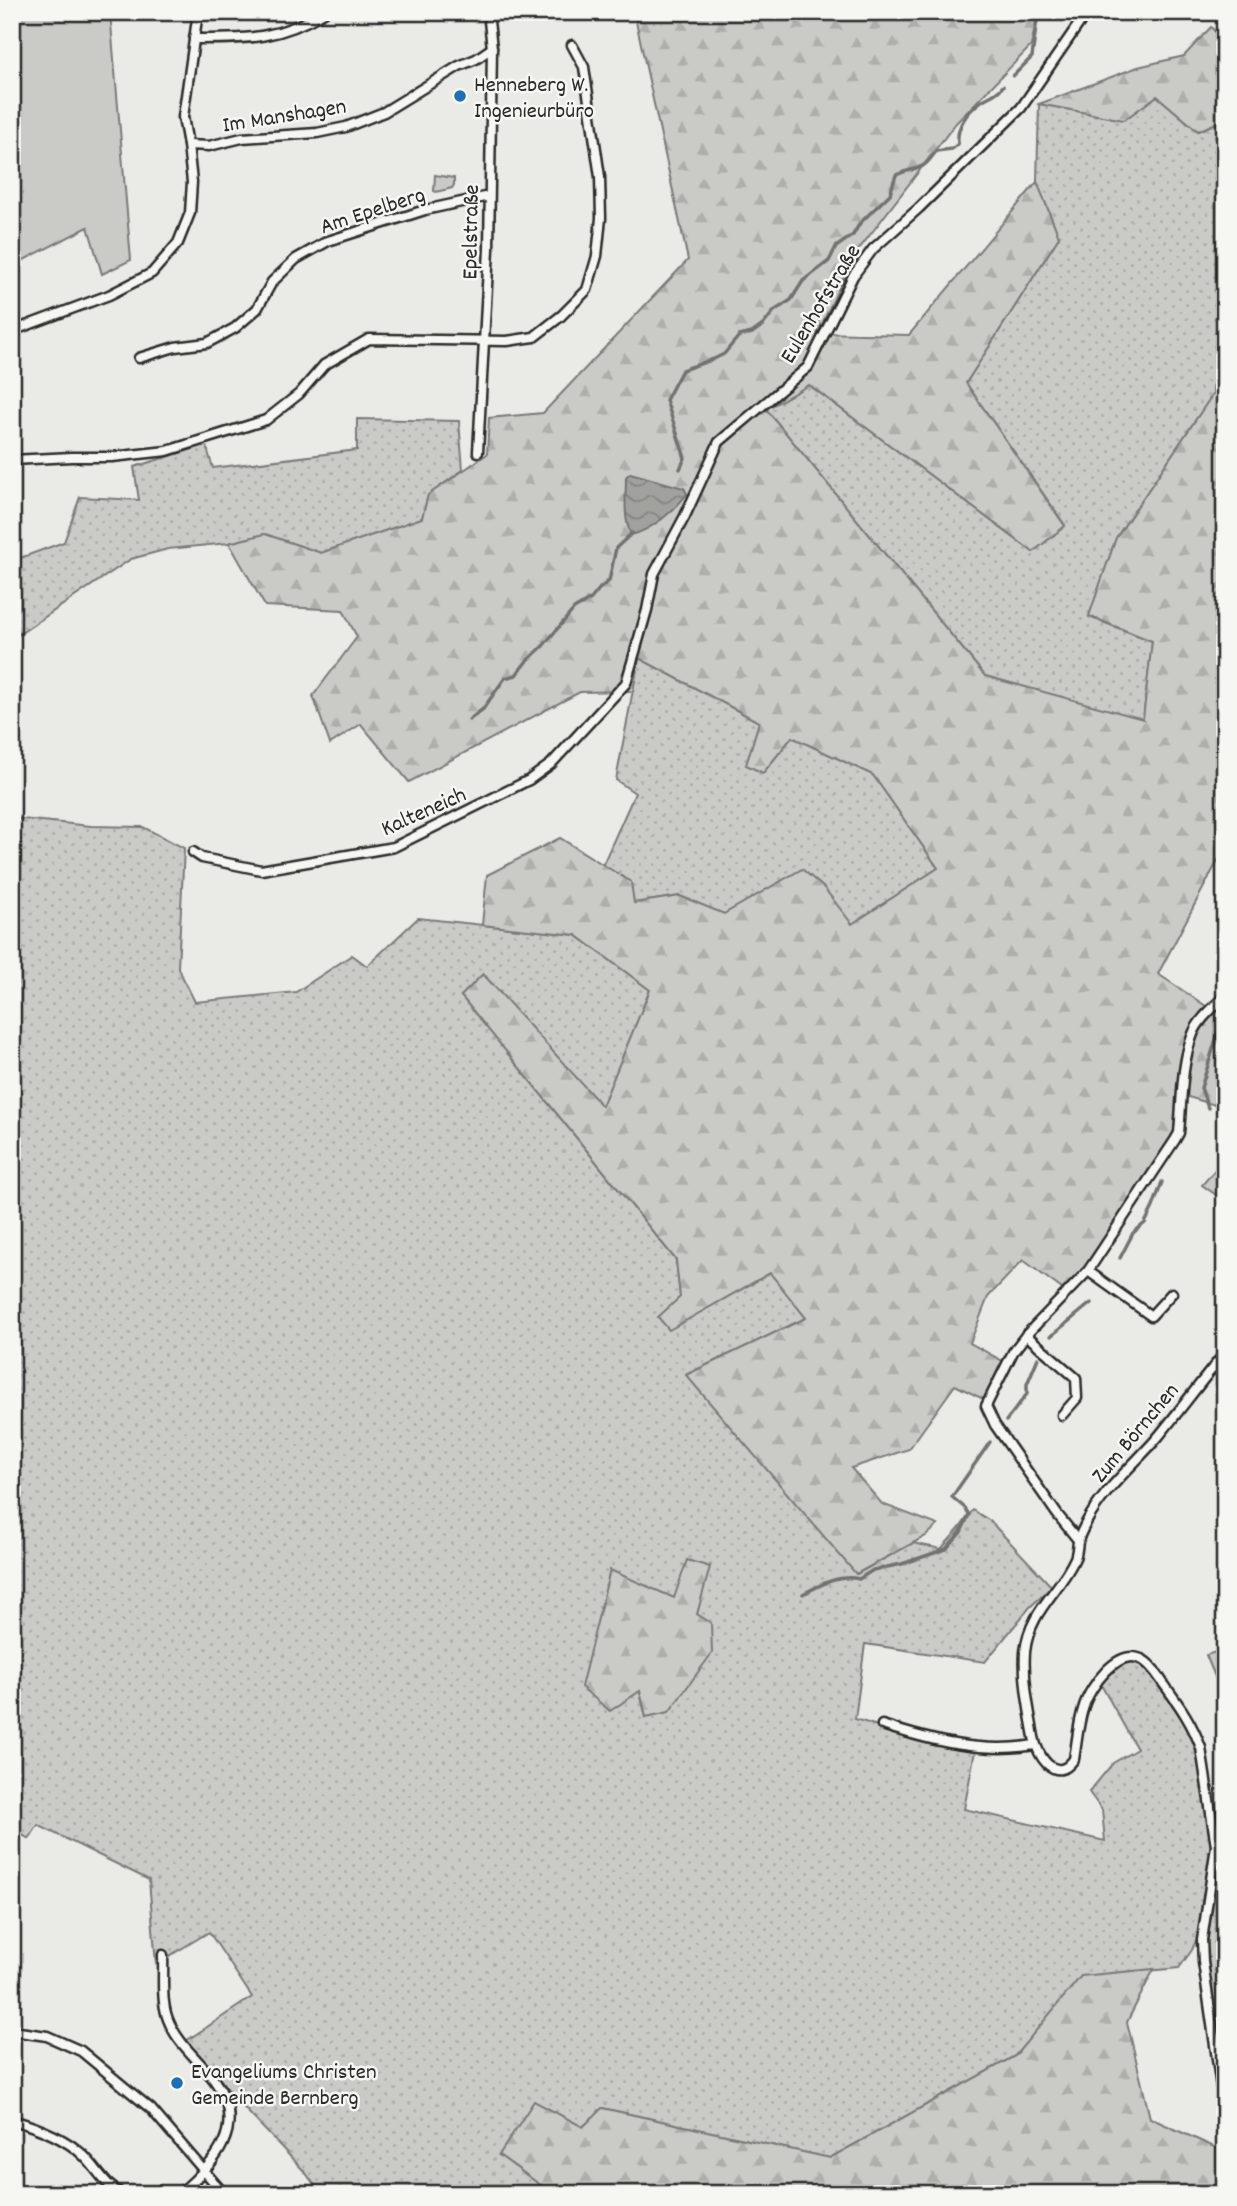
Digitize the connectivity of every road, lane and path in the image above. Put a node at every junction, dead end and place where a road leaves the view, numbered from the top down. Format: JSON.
{"nodes":[{"id":1,"x":198,"y":12,"type":"edge"},
{"id":2,"x":324,"y":12,"type":"edge"},
{"id":3,"x":488,"y":12,"type":"edge"},
{"id":4,"x":1087,"y":12,"type":"edge"},
{"id":5,"x":194,"y":39,"type":"junction"},
{"id":6,"x":572,"y":45,"type":"dead end"},
{"id":7,"x":492,"y":48,"type":"junction"},
{"id":8,"x":188,"y":145,"type":"junction"},
{"id":9,"x":489,"y":195,"type":"junction"},
{"id":10,"x":12,"y":331,"type":"edge"},
{"id":11,"x":485,"y":340,"type":"junction"},
{"id":12,"x":139,"y":358,"type":"dead end"},
{"id":13,"x":478,"y":452,"type":"dead end"},
{"id":14,"x":12,"y":460,"type":"edge"},
{"id":15,"x":626,"y":683,"type":"joint"},
{"id":16,"x":193,"y":852,"type":"dead end"},
{"id":17,"x":1225,"y":996,"type":"edge"},
{"id":18,"x":1088,"y":1271,"type":"junction"},
{"id":19,"x":1172,"y":1293,"type":"dead end"},
{"id":20,"x":1026,"y":1335,"type":"junction"},
{"id":21,"x":1225,"y":1353,"type":"edge"},
{"id":22,"x":1062,"y":1415,"type":"dead end"},
{"id":23,"x":1078,"y":1539,"type":"junction"},
{"id":24,"x":882,"y":1725,"type":"dead end"},
{"id":25,"x":1035,"y":1745,"type":"junction"},
{"id":26,"x":163,"y":1955,"type":"dead end"},
{"id":27,"x":12,"y":2031,"type":"edge"},
{"id":28,"x":1225,"y":2103,"type":"edge"},
{"id":29,"x":12,"y":2120,"type":"edge"},
{"id":30,"x":204,"y":2172,"type":"junction"},
{"id":31,"x":122,"y":2194,"type":"edge"},
{"id":32,"x":178,"y":2194,"type":"edge"},
{"id":33,"x":224,"y":2194,"type":"edge"}],
"edges":[{"from":1,"to":5,"type":"street"},
{"from":2,"to":5,"type":"street"},
{"from":3,"to":7,"type":"street","name":"Epelstraße"},
{"from":4,"to":15,"type":"street","name":"Eulenhofstraße"},
{"from":5,"to":8,"type":"street"},
{"from":6,"to":11,"type":"street"},
{"from":7,"to":8,"type":"street","name":"Im Manshagen"},
{"from":7,"to":9,"type":"street","name":"Epelstraße"},
{"from":8,"to":10,"type":"street"},
{"from":9,"to":11,"type":"street","name":"Epelstraße"},
{"from":9,"to":12,"type":"street","name":"Am Epelberg"},
{"from":11,"to":13,"type":"street","name":"Epelstraße"},
{"from":11,"to":14,"type":"street"},
{"from":15,"to":16,"type":"street","name":"Kalteneich"},
{"from":17,"to":18,"type":"street"},
{"from":18,"to":19,"type":"street"},
{"from":18,"to":20,"type":"street"},
{"from":20,"to":22,"type":"street"},
{"from":20,"to":23,"type":"street"},
{"from":21,"to":23,"type":"street","name":"Zum Börnchen"},
{"from":23,"to":25,"type":"street","name":"Zum Börnchen"},
{"from":24,"to":25,"type":"street"},
{"from":25,"to":28,"type":"street"},
{"from":26,"to":30,"type":"street"},
{"from":27,"to":30,"type":"street"},
{"from":29,"to":31,"type":"street"},
{"from":30,"to":32,"type":"street"},
{"from":30,"to":33,"type":"street"}]}
